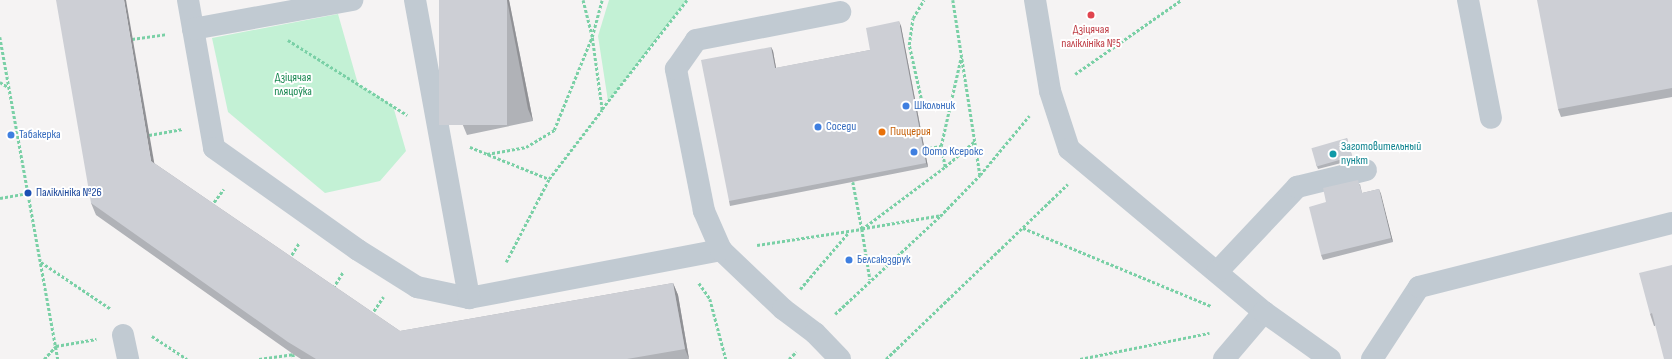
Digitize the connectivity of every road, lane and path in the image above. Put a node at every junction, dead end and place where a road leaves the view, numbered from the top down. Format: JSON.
{"nodes":[{"id":1,"x":188,"y":0,"type":"edge"},
{"id":2,"x":352,"y":0,"type":"edge"},
{"id":3,"x":415,"y":0,"type":"edge"},
{"id":4,"x":582,"y":0,"type":"edge"},
{"id":5,"x":602,"y":0,"type":"edge"},
{"id":6,"x":687,"y":0,"type":"edge"},
{"id":7,"x":924,"y":0,"type":"edge"},
{"id":8,"x":953,"y":0,"type":"edge"},
{"id":9,"x":1035,"y":0,"type":"edge"},
{"id":10,"x":1181,"y":0,"type":"edge"},
{"id":11,"x":1468,"y":0,"type":"edge"},
{"id":12,"x":840,"y":12,"type":"dead end"},
{"id":13,"x":253,"y":18,"type":"junction"},
{"id":14,"x":193,"y":29,"type":"junction"},
{"id":15,"x":0,"y":37,"type":"edge"},
{"id":16,"x":592,"y":37,"type":"junction"},
{"id":17,"x":132,"y":40,"type":"edge"},
{"id":18,"x":961,"y":54,"type":"junction"},
{"id":19,"x":0,"y":82,"type":"edge"},
{"id":20,"x":9,"y":88,"type":"junction"},
{"id":21,"x":1050,"y":91,"type":"junction"},
{"id":22,"x":916,"y":105,"type":"edge"},
{"id":23,"x":602,"y":110,"type":"junction"},
{"id":24,"x":1491,"y":118,"type":"dead end"},
{"id":25,"x":210,"y":124,"type":"junction"},
{"id":26,"x":439,"y":134,"type":"junction"},
{"id":27,"x":149,"y":135,"type":"dead end"},
{"id":28,"x":975,"y":142,"type":"junction"},
{"id":29,"x":941,"y":146,"type":"junction"},
{"id":30,"x":924,"y":149,"type":"edge"},
{"id":31,"x":486,"y":154,"type":"junction"},
{"id":32,"x":1088,"y":164,"type":"junction"},
{"id":33,"x":945,"y":167,"type":"junction"},
{"id":34,"x":1366,"y":170,"type":"dead end"},
{"id":35,"x":980,"y":175,"type":"junction"},
{"id":36,"x":549,"y":180,"type":"junction"},
{"id":37,"x":853,"y":182,"type":"edge"},
{"id":38,"x":28,"y":193,"type":"junction"},
{"id":39,"x":0,"y":198,"type":"edge"},
{"id":40,"x":940,"y":216,"type":"junction"},
{"id":41,"x":1672,"y":223,"type":"edge"},
{"id":42,"x":34,"y":228,"type":"junction"},
{"id":43,"x":1024,"y":228,"type":"junction"},
{"id":44,"x":862,"y":229,"type":"junction"},
{"id":45,"x":848,"y":232,"type":"junction"},
{"id":46,"x":721,"y":250,"type":"junction"},
{"id":47,"x":682,"y":257,"type":"junction"},
{"id":48,"x":41,"y":263,"type":"dead end"},
{"id":49,"x":1217,"y":272,"type":"junction"},
{"id":50,"x":479,"y":296,"type":"junction"},
{"id":51,"x":783,"y":309,"type":"junction"},
{"id":52,"x":1259,"y":318,"type":"junction"},
{"id":53,"x":123,"y":334,"type":"dead end"},
{"id":54,"x":56,"y":346,"type":"junction"},
{"id":55,"x":292,"y":354,"type":"junction"},
{"id":56,"x":891,"y":354,"type":"junction"},
{"id":57,"x":44,"y":359,"type":"edge"},
{"id":58,"x":58,"y":359,"type":"edge"},
{"id":59,"x":128,"y":359,"type":"edge"},
{"id":60,"x":259,"y":359,"type":"edge"},
{"id":61,"x":289,"y":359,"type":"edge"},
{"id":62,"x":294,"y":359,"type":"edge"},
{"id":63,"x":726,"y":359,"type":"edge"},
{"id":64,"x":840,"y":359,"type":"edge"},
{"id":65,"x":886,"y":359,"type":"edge"},
{"id":66,"x":892,"y":359,"type":"edge"},
{"id":67,"x":1080,"y":359,"type":"edge"},
{"id":68,"x":1224,"y":359,"type":"edge"},
{"id":69,"x":1330,"y":359,"type":"edge"},
{"id":70,"x":1372,"y":359,"type":"edge"}],
"edges":[{"from":1,"to":14,"type":"lane"},
{"from":2,"to":13,"type":"lane"},
{"from":3,"to":26,"type":"lane"},
{"from":4,"to":16,"type":"path"},
{"from":5,"to":16,"type":"path"},
{"from":6,"to":23,"type":"path"},
{"from":7,"to":22,"type":"path"},
{"from":8,"to":18,"type":"path"},
{"from":9,"to":21,"type":"lane"},
{"from":10,"to":21,"type":"path"},
{"from":11,"to":24,"type":"lane"},
{"from":12,"to":46,"type":"lane"},
{"from":13,"to":14,"type":"lane"},
{"from":13,"to":26,"type":"path"},
{"from":14,"to":17,"type":"path"},
{"from":14,"to":25,"type":"lane"},
{"from":15,"to":20,"type":"path"},
{"from":16,"to":23,"type":"path"},
{"from":16,"to":31,"type":"path"},
{"from":18,"to":28,"type":"path"},
{"from":18,"to":29,"type":"path"},
{"from":19,"to":20,"type":"path"},
{"from":20,"to":38,"type":"path"},
{"from":21,"to":32,"type":"lane"},
{"from":21,"to":35,"type":"path"},
{"from":23,"to":36,"type":"path"},
{"from":25,"to":27,"type":"path"},
{"from":25,"to":50,"type":"lane"},
{"from":26,"to":31,"type":"path"},
{"from":26,"to":50,"type":"lane"},
{"from":28,"to":33,"type":"path"},
{"from":28,"to":35,"type":"path"},
{"from":29,"to":30,"type":"path"},
{"from":29,"to":33,"type":"path"},
{"from":31,"to":36,"type":"path"},
{"from":32,"to":43,"type":"path"},
{"from":32,"to":49,"type":"lane"},
{"from":33,"to":44,"type":"path"},
{"from":34,"to":49,"type":"lane"},
{"from":35,"to":40,"type":"path"},
{"from":36,"to":50,"type":"path"},
{"from":37,"to":44,"type":"path"},
{"from":38,"to":39,"type":"path"},
{"from":38,"to":42,"type":"path"},
{"from":40,"to":44,"type":"path"},
{"from":40,"to":44,"type":"path"},
{"from":41,"to":70,"type":"lane"},
{"from":42,"to":48,"type":"path"},
{"from":42,"to":54,"type":"path"},
{"from":43,"to":52,"type":"path"},
{"from":43,"to":56,"type":"path"},
{"from":44,"to":45,"type":"path"},
{"from":45,"to":46,"type":"path"},
{"from":45,"to":51,"type":"path"},
{"from":46,"to":47,"type":"lane"},
{"from":46,"to":51,"type":"lane"},
{"from":47,"to":50,"type":"lane"},
{"from":47,"to":63,"type":"path"},
{"from":49,"to":52,"type":"lane"},
{"from":51,"to":64,"type":"lane"},
{"from":52,"to":67,"type":"path"},
{"from":52,"to":68,"type":"lane"},
{"from":52,"to":69,"type":"lane"},
{"from":53,"to":59,"type":"lane"},
{"from":54,"to":57,"type":"path"},
{"from":54,"to":58,"type":"path"},
{"from":55,"to":60,"type":"path"},
{"from":55,"to":61,"type":"path"},
{"from":55,"to":62,"type":"path"},
{"from":56,"to":65,"type":"path"},
{"from":56,"to":66,"type":"path"}]}
